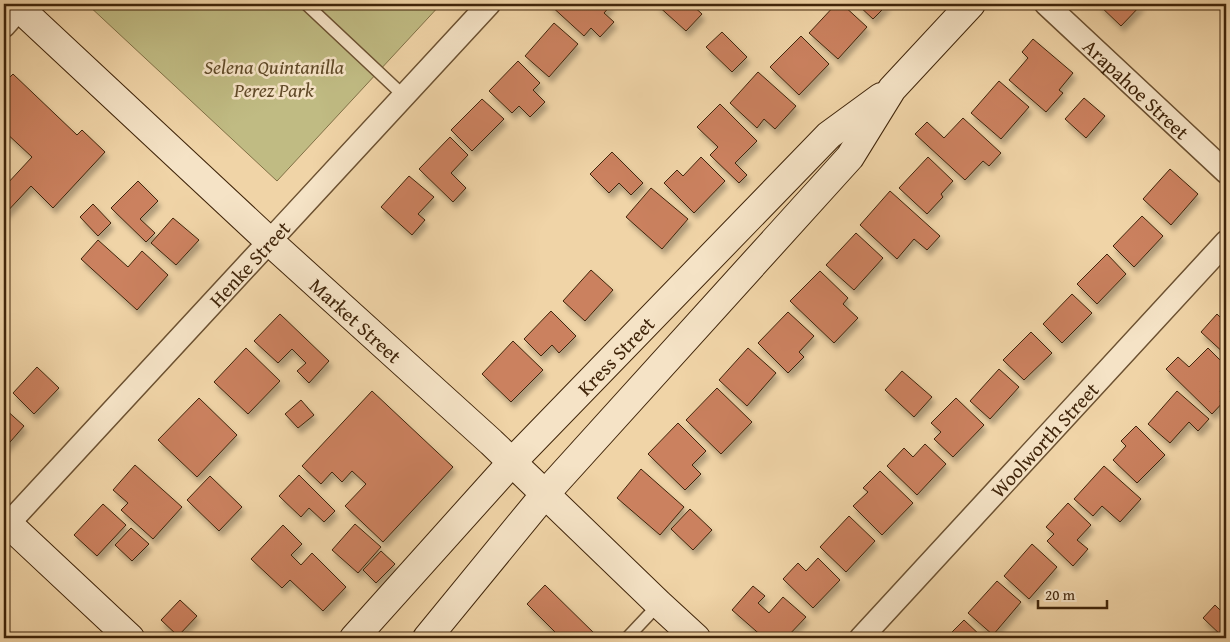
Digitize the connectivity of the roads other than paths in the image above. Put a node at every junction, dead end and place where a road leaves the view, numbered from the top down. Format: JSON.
{"nodes":[{"id":1,"x":306,"y":4,"type":"edge"},
{"id":2,"x":489,"y":4,"type":"edge"},
{"id":3,"x":971,"y":4,"type":"edge"},
{"id":4,"x":1046,"y":4,"type":"edge"},
{"id":5,"x":16,"y":10,"type":"edge"},
{"id":6,"x":892,"y":89,"type":"junction"},
{"id":7,"x":404,"y":96,"type":"junction"},
{"id":8,"x":1226,"y":172,"type":"edge"},
{"id":9,"x":269,"y":241,"type":"junction"},
{"id":10,"x":1226,"y":242,"type":"edge"},
{"id":11,"x":512,"y":462,"type":"junction"},
{"id":12,"x":546,"y":494,"type":"junction"},
{"id":13,"x":6,"y":522,"type":"edge"},
{"id":14,"x":659,"y":604,"type":"junction"},
{"id":15,"x":130,"y":638,"type":"edge"},
{"id":16,"x":354,"y":638,"type":"edge"},
{"id":17,"x":427,"y":638,"type":"edge"},
{"id":18,"x":627,"y":638,"type":"edge"},
{"id":19,"x":696,"y":638,"type":"edge"},
{"id":20,"x":862,"y":638,"type":"edge"}],
"edges":[{"from":1,"to":7,"type":"lane"},
{"from":2,"to":7,"type":"street","name":"Henke Street"},
{"from":3,"to":6,"type":"street","name":"Kress Street"},
{"from":4,"to":8,"type":"street","name":"Arapahoe Street"},
{"from":5,"to":9,"type":"street","name":"Market Street"},
{"from":6,"to":11,"type":"street","name":"Kress Street"},
{"from":6,"to":12,"type":"street","name":"Kress Street"},
{"from":7,"to":9,"type":"street","name":"Henke Street"},
{"from":9,"to":11,"type":"street","name":"Market Street"},
{"from":9,"to":13,"type":"street","name":"Henke Street"},
{"from":10,"to":20,"type":"street","name":"Woolworth Street"},
{"from":11,"to":12,"type":"street","name":"Market Street"},
{"from":11,"to":16,"type":"street","name":"Kress Street"},
{"from":12,"to":14,"type":"street","name":"Market Street"},
{"from":12,"to":17,"type":"street","name":"Kress Street"},
{"from":13,"to":15,"type":"street"},
{"from":14,"to":18,"type":"lane"},
{"from":14,"to":19,"type":"street","name":"Market Street"}]}
